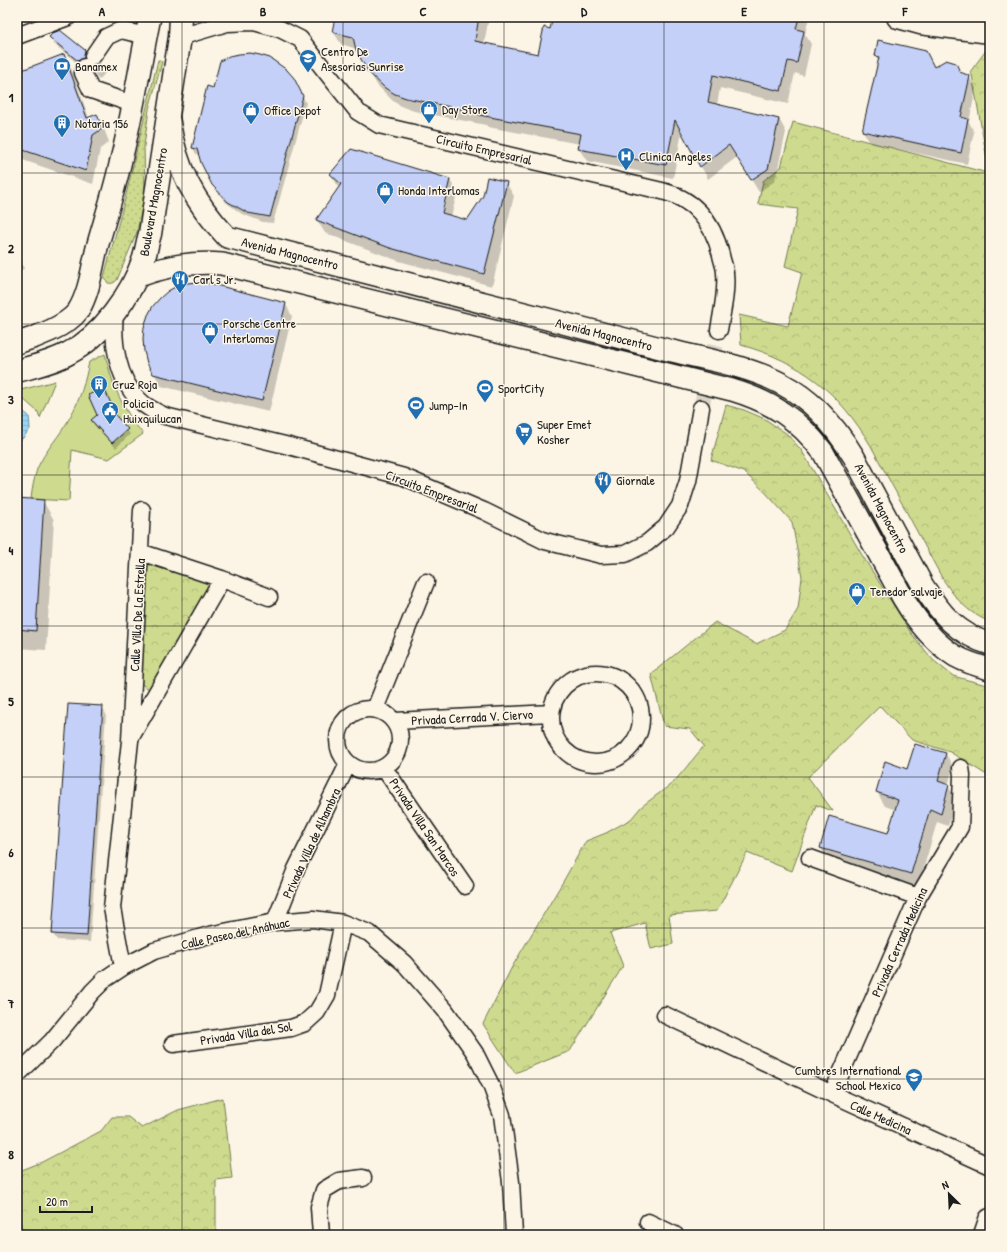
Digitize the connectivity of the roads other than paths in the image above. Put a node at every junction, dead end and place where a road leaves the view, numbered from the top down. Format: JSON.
{"nodes":[{"id":1,"x":68,"y":17,"type":"edge"},
{"id":2,"x":898,"y":17,"type":"edge"},
{"id":3,"x":148,"y":26,"type":"edge"},
{"id":4,"x":180,"y":27,"type":"edge"},
{"id":5,"x":990,"y":32,"type":"edge"},
{"id":6,"x":17,"y":36,"type":"edge"},
{"id":7,"x":133,"y":104,"type":"junction"},
{"id":8,"x":168,"y":116,"type":"junction"},
{"id":9,"x":136,"y":277,"type":"junction"},
{"id":10,"x":116,"y":311,"type":"junction"},
{"id":11,"x":719,"y":330,"type":"tunnel mouth"},
{"id":12,"x":17,"y":343,"type":"edge"},
{"id":13,"x":17,"y":371,"type":"edge"},
{"id":14,"x":701,"y":408,"type":"tunnel mouth"},
{"id":15,"x":142,"y":510,"type":"dead end"},
{"id":16,"x":140,"y":552,"type":"junction"},
{"id":17,"x":222,"y":579,"type":"junction"},
{"id":18,"x":426,"y":582,"type":"dead end"},
{"id":19,"x":269,"y":597,"type":"dead end"},
{"id":20,"x":990,"y":644,"type":"edge"},
{"id":21,"x":990,"y":669,"type":"edge"},
{"id":22,"x":375,"y":709,"type":"junction"},
{"id":23,"x":550,"y":713,"type":"junction"},
{"id":24,"x":395,"y":721,"type":"junction"},
{"id":25,"x":130,"y":740,"type":"junction"},
{"id":26,"x":348,"y":764,"type":"junction"},
{"id":27,"x":384,"y":768,"type":"junction"},
{"id":28,"x":961,"y":768,"type":"dead end"},
{"id":29,"x":810,"y":858,"type":"dead end"},
{"id":30,"x":465,"y":886,"type":"dead end"},
{"id":31,"x":918,"y":897,"type":"junction"},
{"id":32,"x":275,"y":922,"type":"junction"},
{"id":33,"x":343,"y":923,"type":"junction"},
{"id":34,"x":122,"y":967,"type":"junction"},
{"id":35,"x":665,"y":1015,"type":"dead end"},
{"id":36,"x":173,"y":1044,"type":"dead end"},
{"id":37,"x":17,"y":1075,"type":"edge"},
{"id":38,"x":832,"y":1094,"type":"junction"},
{"id":39,"x":990,"y":1166,"type":"edge"},
{"id":40,"x":363,"y":1178,"type":"dead end"},
{"id":41,"x":990,"y":1220,"type":"edge"},
{"id":42,"x":648,"y":1222,"type":"dead end"},
{"id":43,"x":321,"y":1235,"type":"edge"},
{"id":44,"x":514,"y":1235,"type":"edge"},
{"id":45,"x":675,"y":1235,"type":"edge"},
{"id":46,"x":985,"y":1235,"type":"edge"}],
"edges":[{"from":1,"to":6,"type":"street"},
{"from":2,"to":5,"type":"main road"},
{"from":3,"to":7,"type":"street"},
{"from":3,"to":7,"type":"street"},
{"from":4,"to":8,"type":"main road","name":"Boulevard Magnocentro"},
{"from":4,"to":11,"type":"street","name":"Circuito Empresarial"},
{"from":7,"to":12,"type":"street"},
{"from":8,"to":9,"type":"main road","name":"Boulevard Magnocentro"},
{"from":8,"to":20,"type":"street","name":"Avenida Magnocentro"},
{"from":9,"to":10,"type":"main road","name":"Boulevard Magnocentro"},
{"from":9,"to":21,"type":"street","name":"Avenida Magnocentro"},
{"from":10,"to":13,"type":"main road","name":"Boulevard Magnocentro"},
{"from":10,"to":14,"type":"street","name":"Circuito Empresarial"},
{"from":15,"to":16,"type":"street"},
{"from":16,"to":17,"type":"street","name":"Calle Villa De La Estrella"},
{"from":16,"to":25,"type":"street","name":"Calle Villa De La Estrella"},
{"from":17,"to":19,"type":"street","name":"Calle Villa De La Estrella"},
{"from":17,"to":25,"type":"street","name":"Calle Villa De La Estrella"},
{"from":18,"to":22,"type":"street"},
{"from":22,"to":24,"type":"street"},
{"from":22,"to":26,"type":"street"},
{"from":23,"to":23,"type":"street","name":"Privada Cerrada V. Ciervo"},
{"from":23,"to":24,"type":"street","name":"Privada Cerrada V. Ciervo"},
{"from":24,"to":27,"type":"street"},
{"from":25,"to":34,"type":"street","name":"Calle Villa De La Estrella"},
{"from":26,"to":27,"type":"street"},
{"from":26,"to":32,"type":"street","name":"Privada Villa de Alhambra"},
{"from":27,"to":30,"type":"street","name":"Privada Villa San Marcos"},
{"from":28,"to":31,"type":"street","name":"Privada Cerrada Medicina"},
{"from":29,"to":31,"type":"street"},
{"from":31,"to":38,"type":"street","name":"Privada Cerrada Medicina"},
{"from":32,"to":33,"type":"street","name":"Calle Paseo del Anáhuac"},
{"from":32,"to":34,"type":"street","name":"Calle Paseo del Anáhuac"},
{"from":33,"to":36,"type":"street","name":"Privada Villa del Sol"},
{"from":33,"to":44,"type":"street","name":"Calle Paseo del Anáhuac"},
{"from":34,"to":37,"type":"street","name":"Calle Paseo del Anáhuac"},
{"from":35,"to":38,"type":"street","name":"Calle Medicina"},
{"from":38,"to":39,"type":"street","name":"Calle Medicina"},
{"from":40,"to":43,"type":"street"},
{"from":41,"to":46,"type":"main road"},
{"from":42,"to":45,"type":"street"}]}
